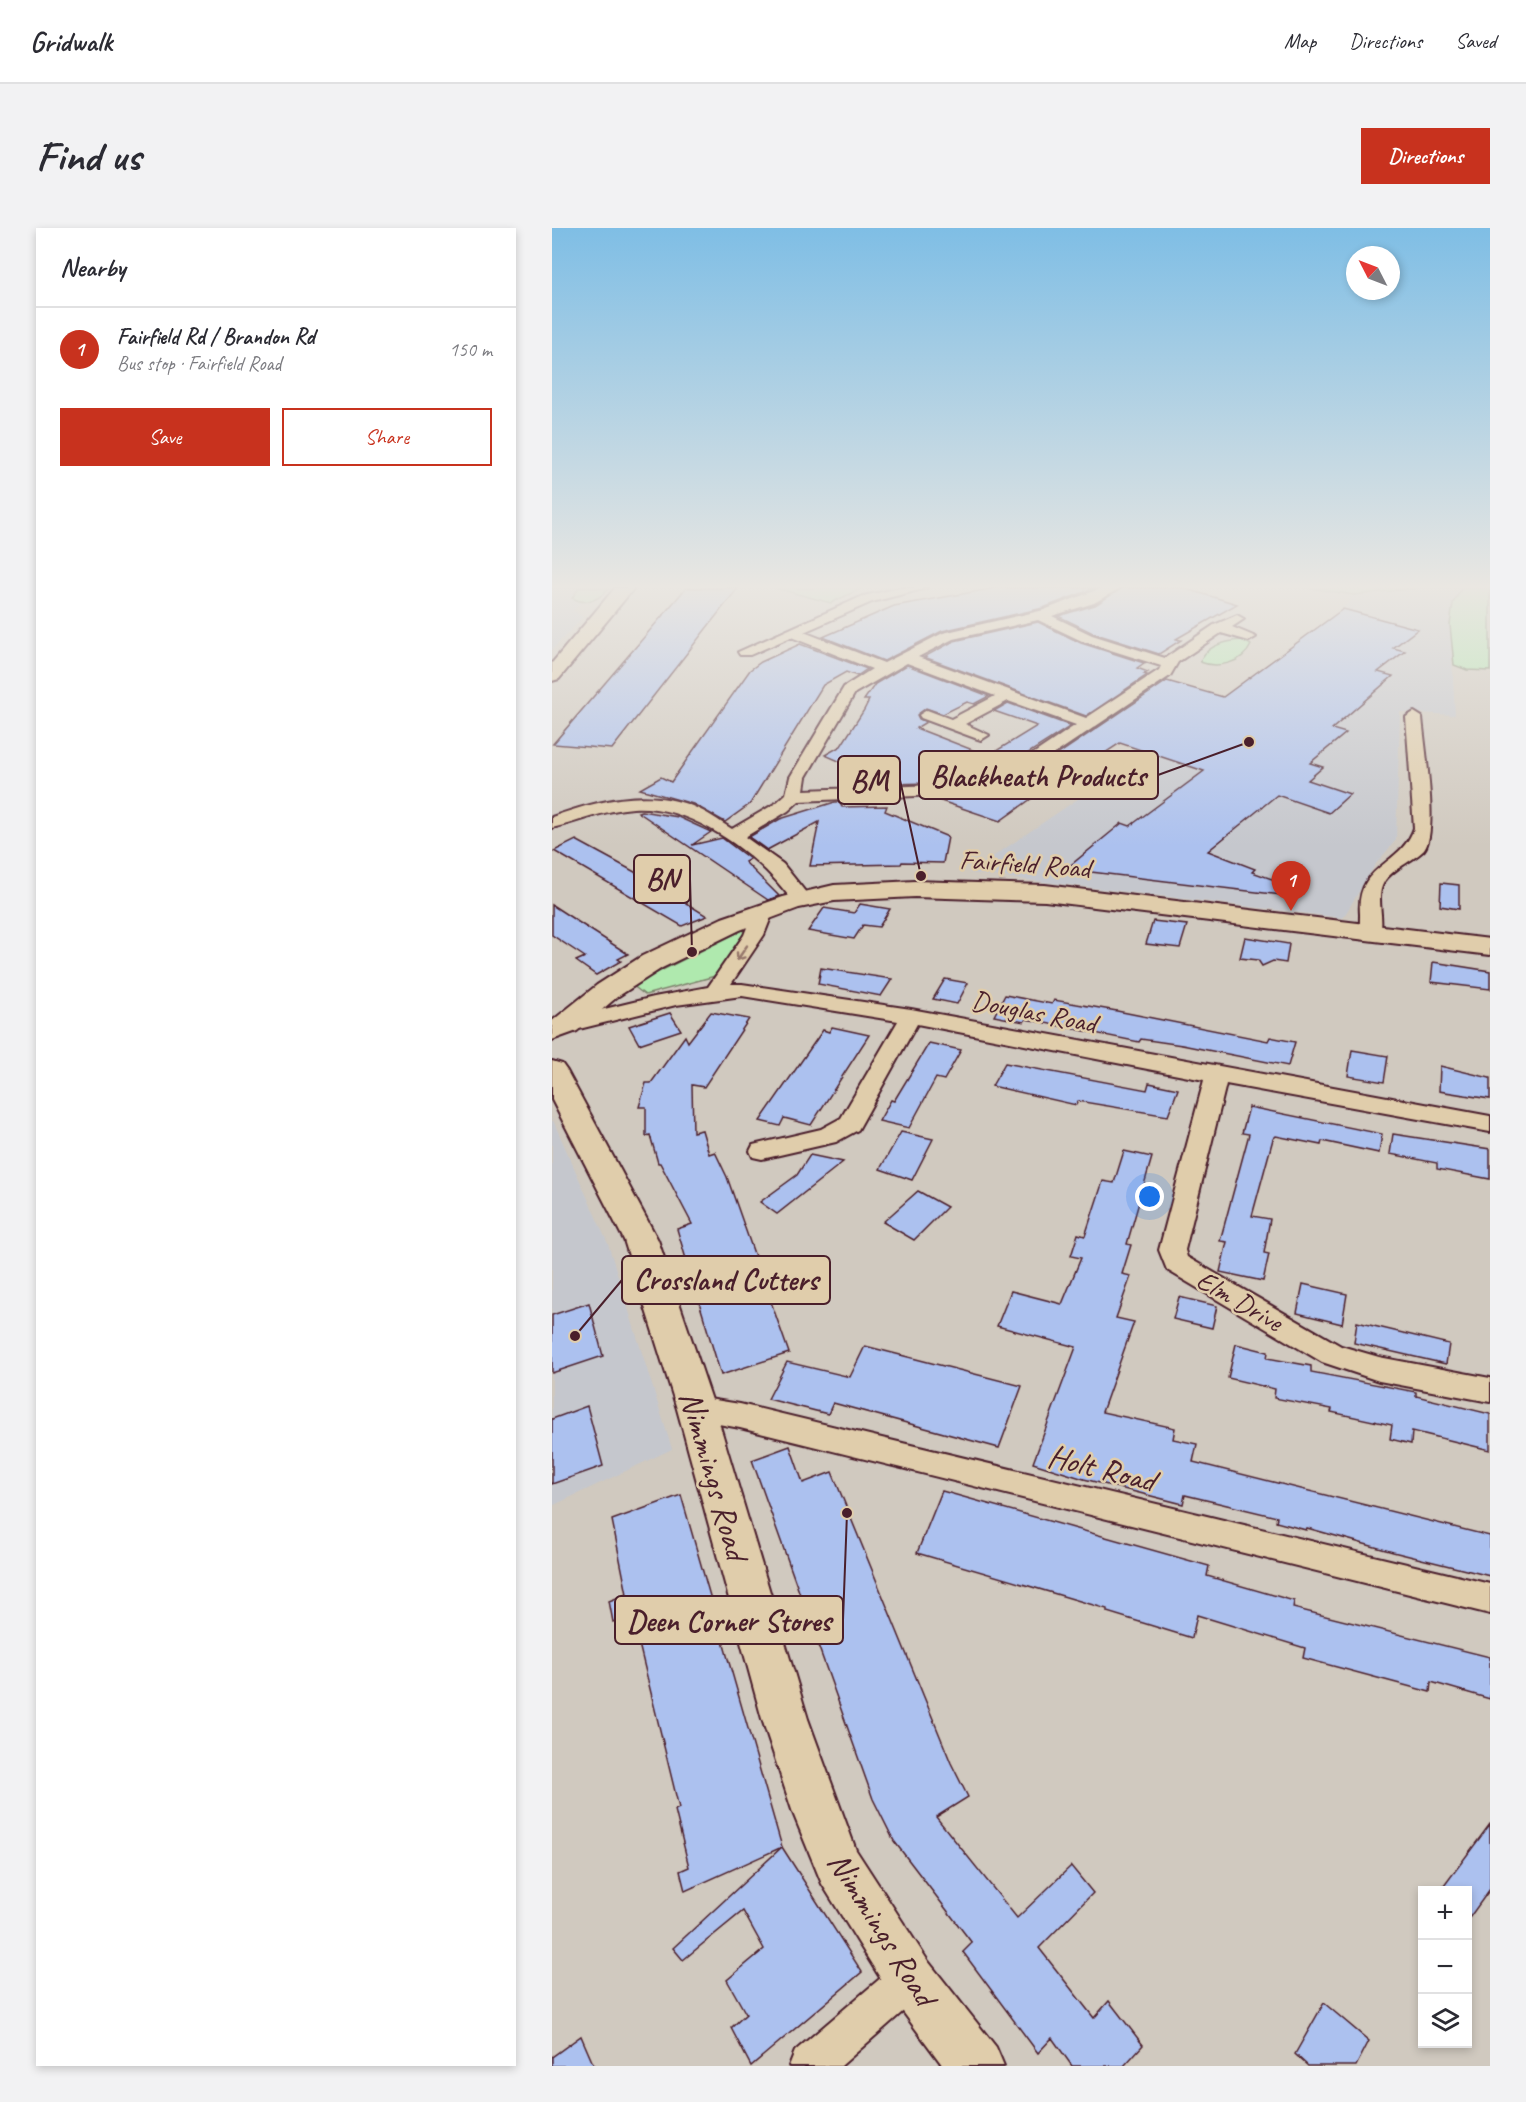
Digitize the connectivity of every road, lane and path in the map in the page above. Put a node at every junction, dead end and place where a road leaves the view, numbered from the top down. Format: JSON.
{"nodes":[{"id":1,"x":874,"y":674,"type":"edge"},
{"id":2,"x":952,"y":674,"type":"edge"},
{"id":3,"x":1165,"y":674,"type":"edge"},
{"id":4,"x":1010,"y":694,"type":"junction"},
{"id":5,"x":927,"y":715,"type":"dead end"},
{"id":6,"x":1414,"y":717,"type":"dead end"},
{"id":7,"x":953,"y":724,"type":"junction"},
{"id":8,"x":1087,"y":724,"type":"junction"},
{"id":9,"x":981,"y":735,"type":"dead end"},
{"id":10,"x":794,"y":796,"type":"junction"},
{"id":11,"x":552,"y":823,"type":"edge"},
{"id":12,"x":732,"y":837,"type":"junction"},
{"id":13,"x":801,"y":899,"type":"junction"},
{"id":14,"x":763,"y":912,"type":"junction"},
{"id":15,"x":1371,"y":932,"type":"junction"},
{"id":16,"x":1490,"y":947,"type":"edge"},
{"id":17,"x":716,"y":991,"type":"junction"},
{"id":18,"x":911,"y":1016,"type":"junction"},
{"id":19,"x":559,"y":1028,"type":"edge"},
{"id":20,"x":552,"y":1071,"type":"edge"},
{"id":21,"x":1217,"y":1075,"type":"junction"},
{"id":22,"x":1490,"y":1124,"type":"edge"},
{"id":23,"x":762,"y":1151,"type":"dead end"},
{"id":24,"x":1490,"y":1390,"type":"edge"},
{"id":25,"x":696,"y":1409,"type":"junction"},
{"id":26,"x":1490,"y":1599,"type":"edge"},
{"id":27,"x":910,"y":1979,"type":"junction"},
{"id":28,"x":810,"y":2066,"type":"edge"},
{"id":29,"x":977,"y":2066,"type":"edge"}],
"edges":[{"from":1,"to":10,"type":"street"},
{"from":2,"to":4,"type":"street"},
{"from":3,"to":8,"type":"street"},
{"from":4,"to":7,"type":"street"},
{"from":4,"to":8,"type":"street"},
{"from":5,"to":7,"type":"street"},
{"from":6,"to":15,"type":"street"},
{"from":7,"to":9,"type":"street"},
{"from":8,"to":10,"type":"street"},
{"from":10,"to":12,"type":"street"},
{"from":11,"to":12,"type":"street"},
{"from":12,"to":13,"type":"street"},
{"from":13,"to":14,"type":"main road","name":"Fairfield Road"},
{"from":13,"to":15,"type":"main road","name":"Fairfield Road"},
{"from":14,"to":17,"type":"street","one_way":true},
{"from":14,"to":19,"type":"main road","name":"Fairfield Road"},
{"from":15,"to":16,"type":"main road","name":"Fairfield Road"},
{"from":17,"to":18,"type":"street","name":"Douglas Road"},
{"from":17,"to":19,"type":"street","name":"Douglas Road"},
{"from":18,"to":21,"type":"street","name":"Douglas Road"},
{"from":18,"to":23,"type":"street"},
{"from":20,"to":25,"type":"main road","name":"Nimmings Road"},
{"from":21,"to":22,"type":"street","name":"Douglas Road"},
{"from":21,"to":24,"type":"street","name":"Elm Drive"},
{"from":25,"to":26,"type":"street","name":"Holt Road"},
{"from":25,"to":27,"type":"main road","name":"Nimmings Road"},
{"from":27,"to":28,"type":"street"},
{"from":27,"to":29,"type":"main road","name":"Nimmings Road"}]}
